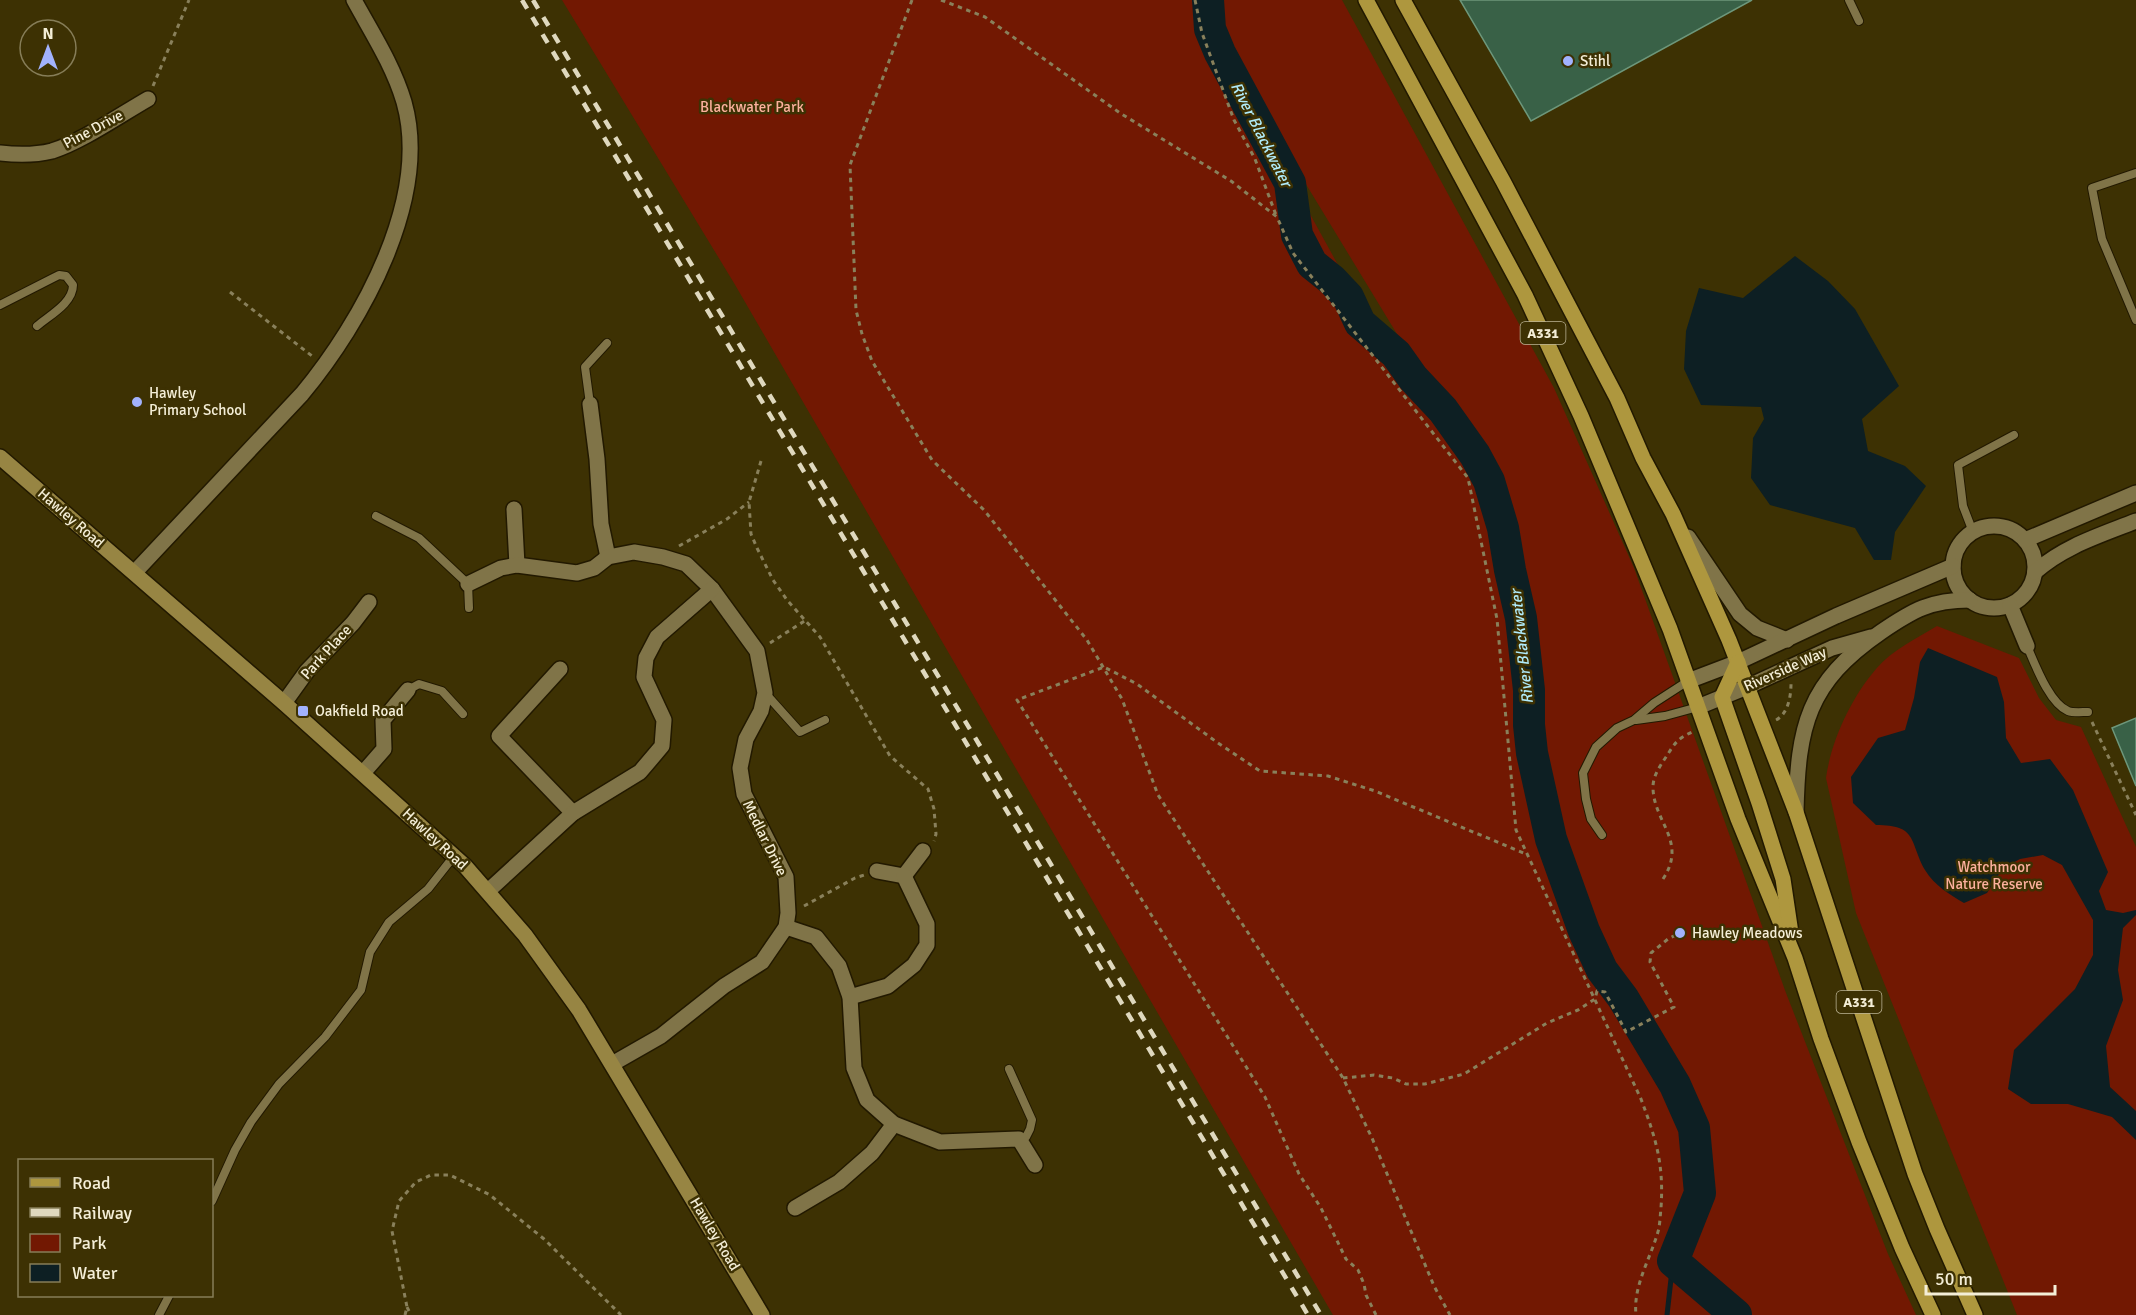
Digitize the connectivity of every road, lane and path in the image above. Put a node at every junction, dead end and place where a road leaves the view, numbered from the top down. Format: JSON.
{"nodes":[{"id":1,"x":189,"y":0,"type":"edge"},
{"id":2,"x":354,"y":0,"type":"edge"},
{"id":3,"x":912,"y":0,"type":"edge"},
{"id":4,"x":941,"y":0,"type":"edge"},
{"id":5,"x":1195,"y":0,"type":"edge"},
{"id":6,"x":1366,"y":0,"type":"edge"},
{"id":7,"x":1402,"y":0,"type":"edge"},
{"id":8,"x":1411,"y":0,"type":"edge"},
{"id":9,"x":1849,"y":0,"type":"edge"},
{"id":10,"x":1859,"y":21,"type":"dead end"},
{"id":11,"x":1444,"y":72,"type":"junction"},
{"id":12,"x":148,"y":99,"type":"joint"},
{"id":13,"x":0,"y":153,"type":"edge"},
{"id":14,"x":2136,"y":173,"type":"edge"},
{"id":15,"x":1277,"y":217,"type":"junction"},
{"id":16,"x":230,"y":292,"type":"dead end"},
{"id":17,"x":0,"y":305,"type":"edge"},
{"id":18,"x":2136,"y":320,"type":"edge"},
{"id":19,"x":36,"y":326,"type":"dead end"},
{"id":20,"x":608,"y":343,"type":"dead end"},
{"id":21,"x":326,"y":366,"type":"junction"},
{"id":22,"x":590,"y":404,"type":"joint"},
{"id":23,"x":2014,"y":435,"type":"dead end"},
{"id":24,"x":0,"y":457,"type":"edge"},
{"id":25,"x":761,"y":461,"type":"dead end"},
{"id":26,"x":2136,"y":493,"type":"edge"},
{"id":27,"x":749,"y":502,"type":"junction"},
{"id":28,"x":514,"y":509,"type":"dead end"},
{"id":29,"x":1673,"y":514,"type":"junction"},
{"id":30,"x":376,"y":516,"type":"dead end"},
{"id":31,"x":2136,"y":521,"type":"edge"},
{"id":32,"x":1973,"y":532,"type":"junction"},
{"id":33,"x":2025,"y":540,"type":"junction"},
{"id":34,"x":608,"y":557,"type":"junction"},
{"id":35,"x":663,"y":557,"type":"junction"},
{"id":36,"x":517,"y":565,"type":"junction"},
{"id":37,"x":1953,"y":566,"type":"junction"},
{"id":38,"x":135,"y":572,"type":"junction"},
{"id":39,"x":2035,"y":572,"type":"junction"},
{"id":40,"x":468,"y":584,"type":"junction"},
{"id":41,"x":712,"y":589,"type":"junction"},
{"id":42,"x":1970,"y":600,"type":"junction"},
{"id":43,"x":369,"y":602,"type":"dead end"},
{"id":44,"x":2010,"y":605,"type":"junction"},
{"id":45,"x":469,"y":608,"type":"dead end"},
{"id":46,"x":806,"y":620,"type":"junction"},
{"id":47,"x":1874,"y":637,"type":"junction"},
{"id":48,"x":1787,"y":639,"type":"junction"},
{"id":49,"x":2027,"y":646,"type":"joint"},
{"id":50,"x":757,"y":651,"type":"junction"},
{"id":51,"x":1738,"y":662,"type":"junction"},
{"id":52,"x":1104,"y":668,"type":"junction"},
{"id":53,"x":560,"y":669,"type":"dead end"},
{"id":54,"x":1688,"y":681,"type":"junction"},
{"id":55,"x":1791,"y":685,"type":"dead end"},
{"id":56,"x":1747,"y":687,"type":"junction"},
{"id":57,"x":408,"y":690,"type":"joint"},
{"id":58,"x":765,"y":693,"type":"junction"},
{"id":59,"x":1722,"y":698,"type":"junction"},
{"id":60,"x":284,"y":703,"type":"junction"},
{"id":61,"x":1698,"y":707,"type":"junction"},
{"id":62,"x":2088,"y":712,"type":"joint"},
{"id":63,"x":463,"y":714,"type":"dead end"},
{"id":64,"x":1780,"y":718,"type":"dead end"},
{"id":65,"x":825,"y":720,"type":"dead end"},
{"id":66,"x":1634,"y":720,"type":"junction"},
{"id":67,"x":1694,"y":731,"type":"dead end"},
{"id":68,"x":363,"y":773,"type":"junction"},
{"id":69,"x":1796,"y":812,"type":"junction"},
{"id":70,"x":573,"y":813,"type":"junction"},
{"id":71,"x":2136,"y":815,"type":"edge"},
{"id":72,"x":1602,"y":835,"type":"dead end"},
{"id":73,"x":923,"y":850,"type":"joint"},
{"id":74,"x":1528,"y":855,"type":"junction"},
{"id":75,"x":454,"y":856,"type":"junction"},
{"id":76,"x":877,"y":871,"type":"joint"},
{"id":77,"x":904,"y":876,"type":"junction"},
{"id":78,"x":1662,"y":879,"type":"dead end"},
{"id":79,"x":488,"y":891,"type":"junction"},
{"id":80,"x":787,"y":920,"type":"junction"},
{"id":81,"x":1680,"y":933,"type":"dead end"},
{"id":82,"x":1795,"y":958,"type":"junction"},
{"id":83,"x":850,"y":997,"type":"junction"},
{"id":84,"x":1594,"y":999,"type":"junction"},
{"id":85,"x":612,"y":1064,"type":"junction"},
{"id":86,"x":1009,"y":1069,"type":"dead end"},
{"id":87,"x":1343,"y":1078,"type":"junction"},
{"id":88,"x":894,"y":1124,"type":"junction"},
{"id":89,"x":1019,"y":1139,"type":"junction"},
{"id":90,"x":1035,"y":1165,"type":"dead end"},
{"id":91,"x":213,"y":1199,"type":"edge"},
{"id":92,"x":795,"y":1208,"type":"dead end"},
{"id":93,"x":168,"y":1297,"type":"edge"},
{"id":94,"x":407,"y":1307,"type":"junction"},
{"id":95,"x":159,"y":1315,"type":"edge"},
{"id":96,"x":405,"y":1315,"type":"edge"},
{"id":97,"x":411,"y":1315,"type":"edge"},
{"id":98,"x":621,"y":1315,"type":"edge"},
{"id":99,"x":762,"y":1315,"type":"edge"},
{"id":100,"x":1376,"y":1315,"type":"edge"},
{"id":101,"x":1450,"y":1315,"type":"edge"},
{"id":102,"x":1636,"y":1315,"type":"edge"},
{"id":103,"x":1933,"y":1315,"type":"edge"},
{"id":104,"x":1975,"y":1315,"type":"edge"}],
"edges":[{"from":1,"to":12,"type":"path"},
{"from":2,"to":21,"type":"street"},
{"from":3,"to":52,"type":"path"},
{"from":4,"to":15,"type":"path"},
{"from":5,"to":15,"type":"path"},
{"from":6,"to":54,"type":"main road","number":"A331"},
{"from":7,"to":11,"type":"main road","number":"A331"},
{"from":8,"to":11,"type":"lane"},
{"from":9,"to":10,"type":"lane"},
{"from":11,"to":29,"type":"main road","number":"A331"},
{"from":12,"to":13,"type":"street","name":"Pine Drive"},
{"from":14,"to":18,"type":"lane"},
{"from":15,"to":74,"type":"path"},
{"from":16,"to":21,"type":"path"},
{"from":17,"to":19,"type":"lane"},
{"from":20,"to":22,"type":"lane"},
{"from":21,"to":38,"type":"street"},
{"from":22,"to":34,"type":"street"},
{"from":23,"to":32,"type":"lane"},
{"from":24,"to":38,"type":"main road","name":"Hawley Road"},
{"from":25,"to":27,"type":"path"},
{"from":26,"to":33,"type":"street"},
{"from":27,"to":35,"type":"path"},
{"from":27,"to":46,"type":"path"},
{"from":28,"to":36,"type":"street"},
{"from":29,"to":48,"type":"street","name":"Riverside Way"},
{"from":29,"to":51,"type":"main road","number":"A331"},
{"from":30,"to":40,"type":"lane"},
{"from":31,"to":39,"type":"street"},
{"from":32,"to":33,"type":"street"},
{"from":32,"to":37,"type":"street"},
{"from":33,"to":39,"type":"street"},
{"from":34,"to":35,"type":"street","name":"Medlar Drive"},
{"from":34,"to":36,"type":"street","name":"Medlar Drive"},
{"from":35,"to":41,"type":"street","name":"Medlar Drive"},
{"from":36,"to":40,"type":"street","name":"Medlar Drive"},
{"from":37,"to":42,"type":"street"},
{"from":37,"to":48,"type":"street","name":"Riverside Way"},
{"from":38,"to":60,"type":"main road","name":"Hawley Road"},
{"from":39,"to":44,"type":"street"},
{"from":40,"to":45,"type":"lane"},
{"from":41,"to":50,"type":"street","name":"Medlar Drive"},
{"from":41,"to":70,"type":"street"},
{"from":42,"to":44,"type":"street","name":"Riverside Way"},
{"from":42,"to":47,"type":"street","name":"Riverside Way"},
{"from":43,"to":60,"type":"street","name":"Park Place"},
{"from":44,"to":49,"type":"street"},
{"from":46,"to":50,"type":"path"},
{"from":46,"to":73,"type":"path"},
{"from":47,"to":56,"type":"street","name":"Riverside Way"},
{"from":47,"to":69,"type":"street","name":"Riverside Way"},
{"from":48,"to":51,"type":"street","name":"Riverside Way"},
{"from":49,"to":62,"type":"lane"},
{"from":50,"to":58,"type":"street","name":"Medlar Drive"},
{"from":51,"to":54,"type":"street","name":"Riverside Way"},
{"from":51,"to":56,"type":"main road","number":"A331"},
{"from":51,"to":59,"type":"main road"},
{"from":52,"to":74,"type":"path"},
{"from":52,"to":87,"type":"path"},
{"from":52,"to":100,"type":"path"},
{"from":53,"to":70,"type":"street"},
{"from":54,"to":61,"type":"main road","number":"A331"},
{"from":54,"to":66,"type":"lane"},
{"from":55,"to":64,"type":"path"},
{"from":56,"to":59,"type":"street","name":"Riverside Way"},
{"from":56,"to":69,"type":"main road","number":"A331"},
{"from":57,"to":63,"type":"lane"},
{"from":57,"to":68,"type":"street"},
{"from":58,"to":65,"type":"lane"},
{"from":58,"to":80,"type":"street","name":"Medlar Drive"},
{"from":59,"to":61,"type":"street","name":"Riverside Way"},
{"from":59,"to":82,"type":"main road","number":"A331"},
{"from":60,"to":68,"type":"main road","name":"Hawley Road"},
{"from":61,"to":66,"type":"lane"},
{"from":61,"to":82,"type":"main road","number":"A331"},
{"from":62,"to":71,"type":"path"},
{"from":66,"to":72,"type":"lane"},
{"from":67,"to":78,"type":"path"},
{"from":68,"to":75,"type":"main road","name":"Hawley Road"},
{"from":69,"to":104,"type":"main road","number":"A331"},
{"from":70,"to":79,"type":"street"},
{"from":73,"to":77,"type":"street"},
{"from":74,"to":84,"type":"path"},
{"from":75,"to":79,"type":"main road","name":"Hawley Road"},
{"from":75,"to":91,"type":"lane"},
{"from":76,"to":77,"type":"street"},
{"from":76,"to":80,"type":"path"},
{"from":77,"to":83,"type":"street"},
{"from":79,"to":85,"type":"main road","name":"Hawley Road"},
{"from":80,"to":83,"type":"street"},
{"from":80,"to":85,"type":"street"},
{"from":81,"to":84,"type":"path"},
{"from":82,"to":103,"type":"main road","number":"A331"},
{"from":83,"to":88,"type":"street"},
{"from":84,"to":87,"type":"path"},
{"from":84,"to":102,"type":"path"},
{"from":85,"to":99,"type":"main road","name":"Hawley Road"},
{"from":86,"to":89,"type":"lane"},
{"from":87,"to":101,"type":"path"},
{"from":88,"to":89,"type":"street"},
{"from":88,"to":92,"type":"street"},
{"from":89,"to":90,"type":"street"},
{"from":93,"to":95,"type":"lane"},
{"from":94,"to":96,"type":"path"},
{"from":94,"to":97,"type":"path"},
{"from":94,"to":98,"type":"path"}]}
